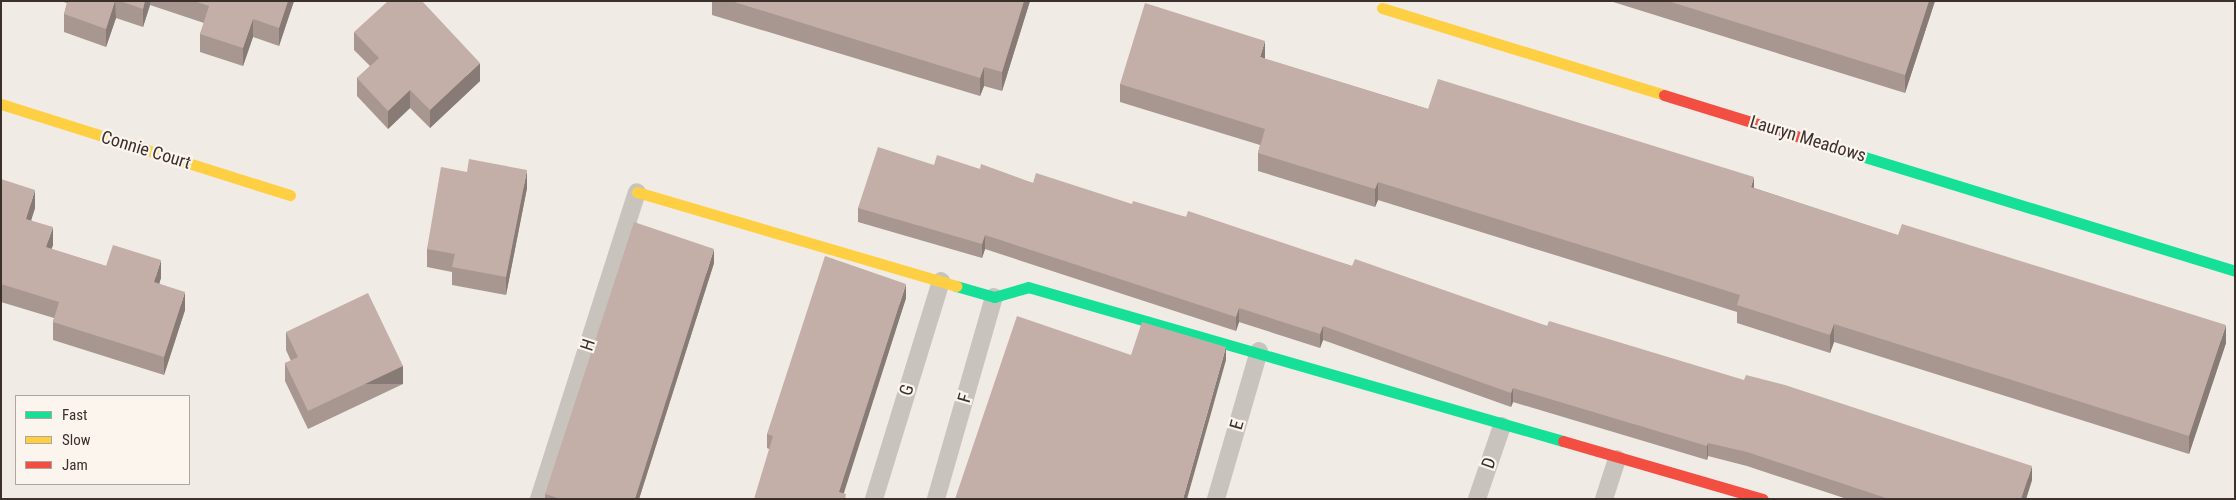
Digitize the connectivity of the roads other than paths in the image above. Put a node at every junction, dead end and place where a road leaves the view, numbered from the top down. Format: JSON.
{"nodes":[{"id":1,"x":1382,"y":8,"type":"dead end"},
{"id":2,"x":1,"y":104,"type":"edge"},
{"id":3,"x":637,"y":192,"type":"joint"},
{"id":4,"x":290,"y":195,"type":"dead end"},
{"id":5,"x":2235,"y":271,"type":"edge"},
{"id":6,"x":941,"y":281,"type":"junction"},
{"id":7,"x":994,"y":297,"type":"junction"},
{"id":8,"x":1258,"y":351,"type":"junction"},
{"id":9,"x":1502,"y":426,"type":"junction"},
{"id":10,"x":1617,"y":459,"type":"junction"},
{"id":11,"x":540,"y":499,"type":"edge"},
{"id":12,"x":874,"y":499,"type":"edge"},
{"id":13,"x":936,"y":499,"type":"edge"},
{"id":14,"x":1216,"y":499,"type":"edge"},
{"id":15,"x":1477,"y":499,"type":"edge"},
{"id":16,"x":1604,"y":499,"type":"edge"},
{"id":17,"x":1763,"y":499,"type":"edge"}],
"edges":[{"from":1,"to":5,"type":"street","name":"Lauryn Meadows"},
{"from":2,"to":4,"type":"street","name":"Connie Court"},
{"from":3,"to":6,"type":"street"},
{"from":3,"to":11,"type":"lane","name":"H"},
{"from":6,"to":7,"type":"street"},
{"from":6,"to":12,"type":"lane","name":"G"},
{"from":7,"to":8,"type":"street"},
{"from":7,"to":13,"type":"lane","name":"F"},
{"from":8,"to":9,"type":"street"},
{"from":8,"to":14,"type":"lane","name":"E"},
{"from":9,"to":10,"type":"street"},
{"from":9,"to":15,"type":"lane","name":"D"},
{"from":10,"to":16,"type":"lane"},
{"from":10,"to":17,"type":"street"}]}
